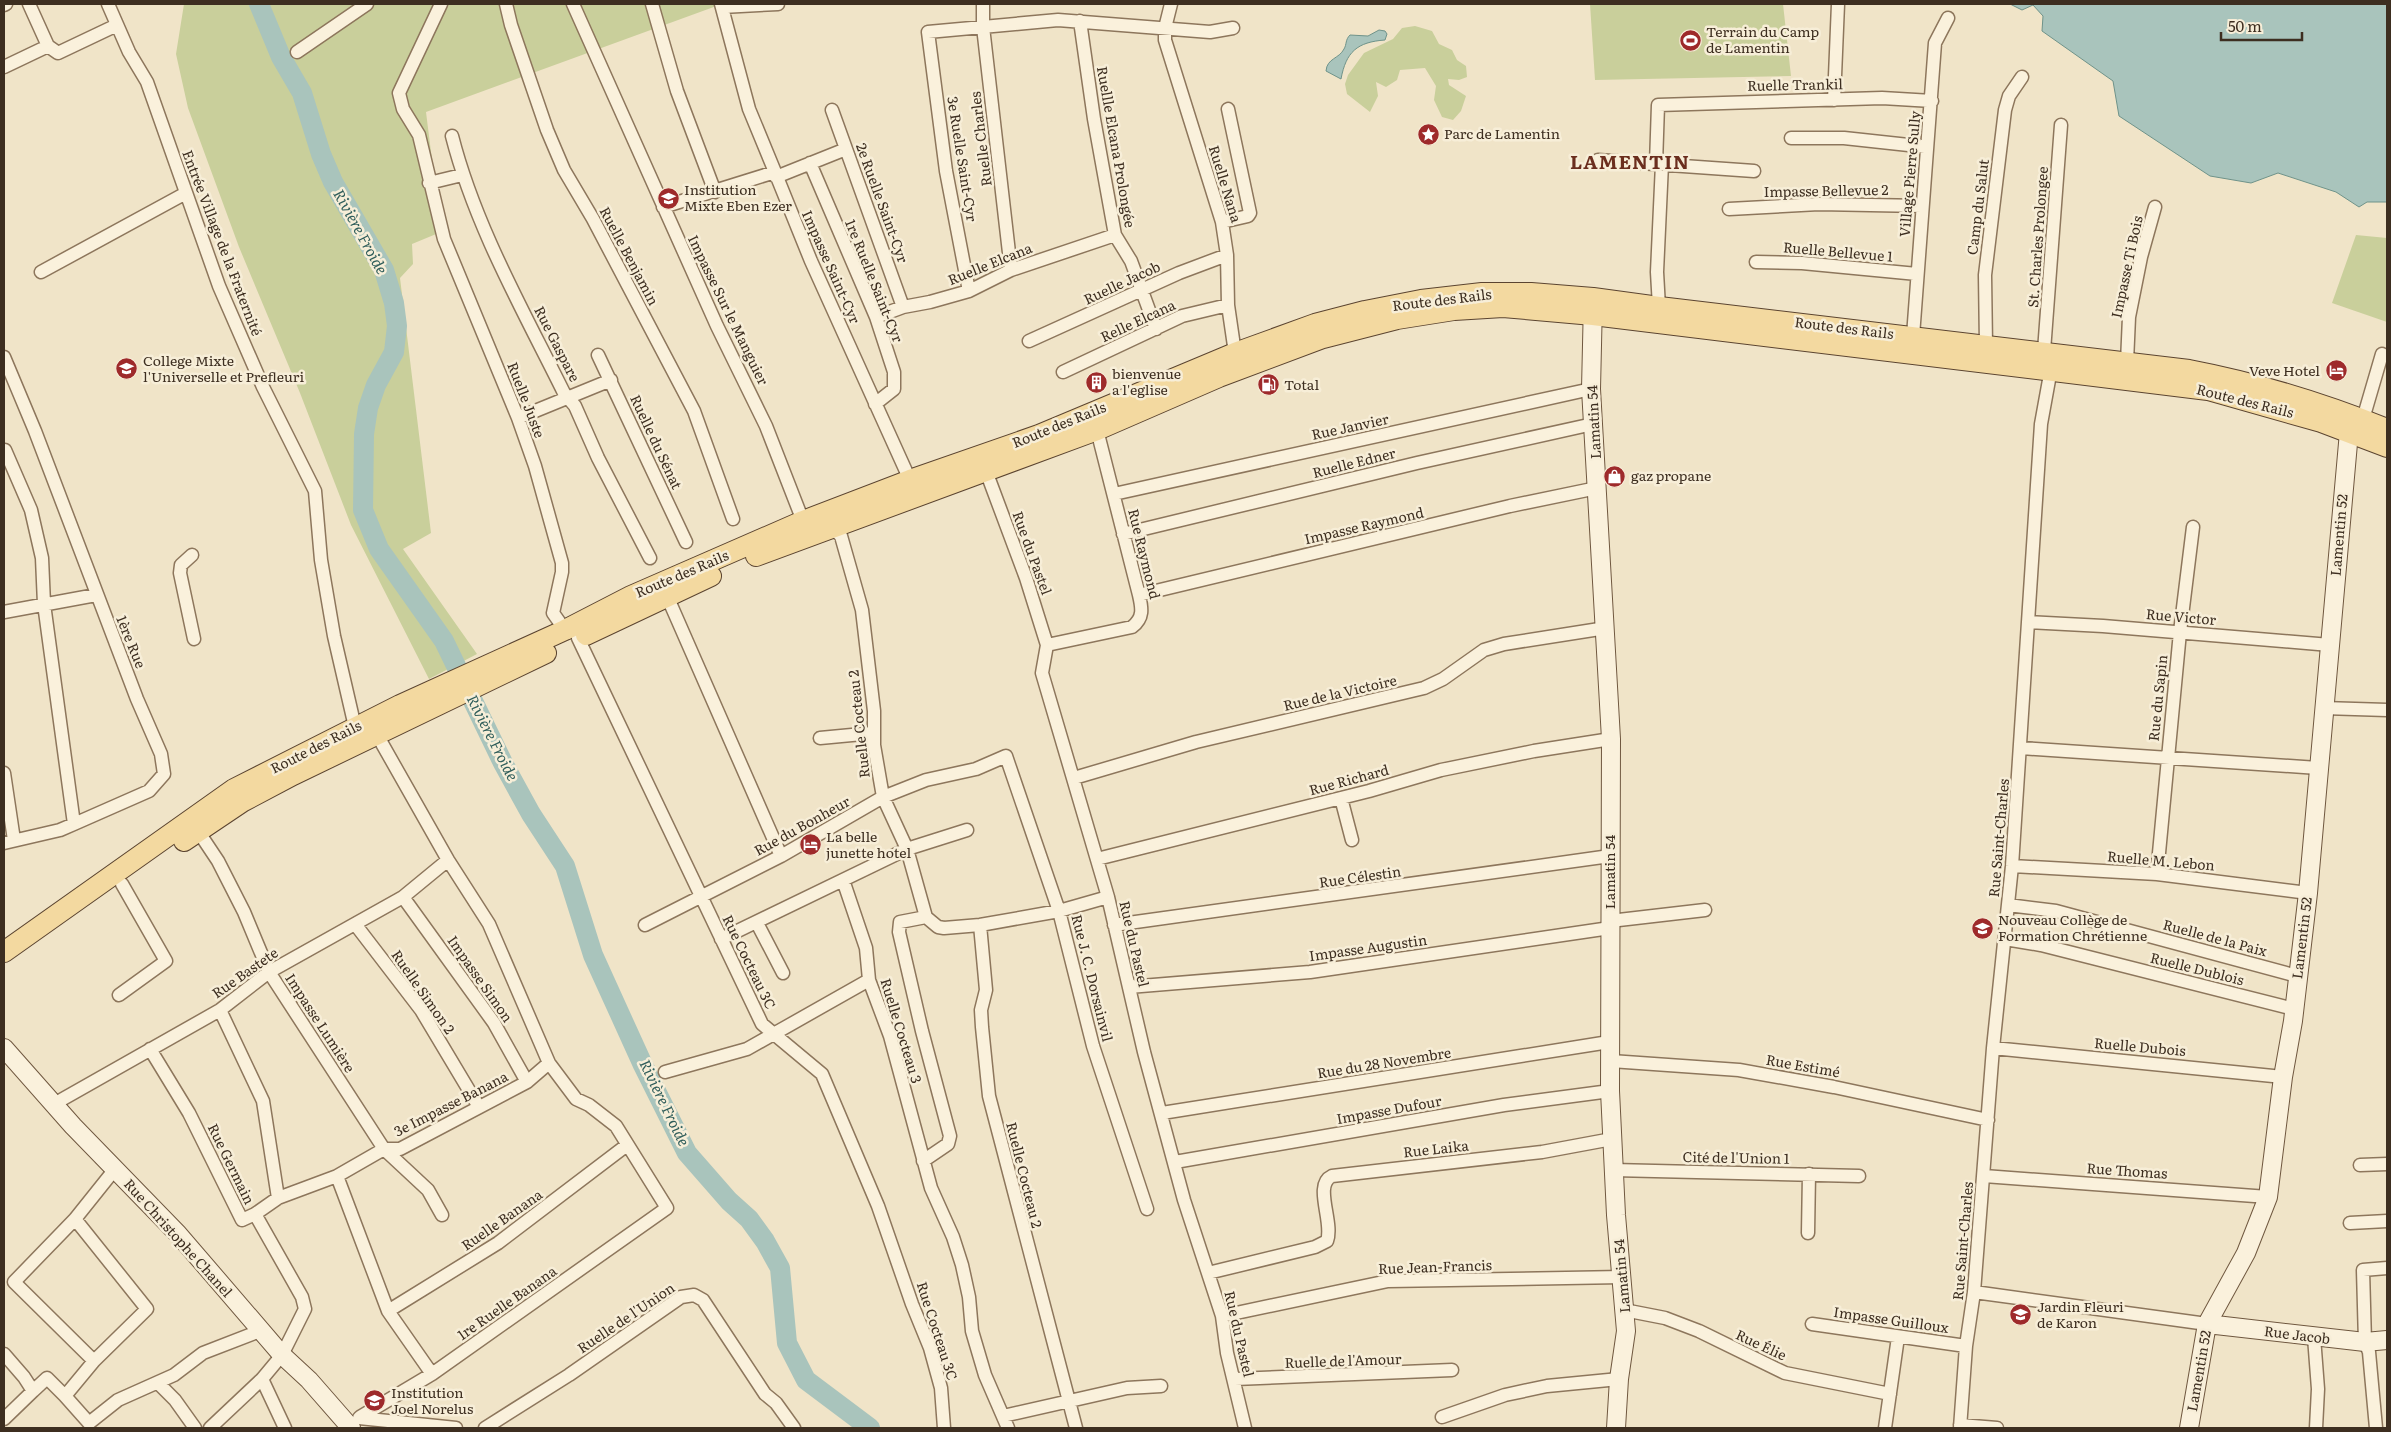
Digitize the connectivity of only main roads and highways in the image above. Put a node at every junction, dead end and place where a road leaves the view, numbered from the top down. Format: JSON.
{"nodes":[{"id":1,"x":1593,"y":306,"type":"junction"},
{"id":2,"x":2048,"y":360,"type":"junction"},
{"id":3,"x":2356,"y":426,"type":"junction"},
{"id":4,"x":2387,"y":429,"type":"edge"},
{"id":5,"x":2387,"y":447,"type":"edge"},
{"id":6,"x":572,"y":634,"type":"junction"},
{"id":7,"x":403,"y":713,"type":"junction"},
{"id":8,"x":4,"y":952,"type":"edge"},
{"id":9,"x":4,"y":967,"type":"edge"}],
"edges":[{"from":1,"to":2,"type":"main road","name":"Route des Rails"},
{"from":1,"to":2,"type":"main road","name":"Route des Rails"},
{"from":1,"to":6,"type":"main road","name":"Route des Rails"},
{"from":1,"to":6,"type":"main road","name":"Route des Rails"},
{"from":2,"to":3,"type":"main road","name":"Route des Rails"},
{"from":2,"to":3,"type":"main road","name":"Route des Rails"},
{"from":3,"to":4,"type":"main road","name":"Route des Rails"},
{"from":3,"to":5,"type":"main road","name":"Route des Rails"},
{"from":6,"to":7,"type":"main road","name":"Route des Rails"},
{"from":7,"to":8,"type":"main road","name":"Route des Rails"},
{"from":7,"to":9,"type":"main road","name":"Route des Rails"}]}
